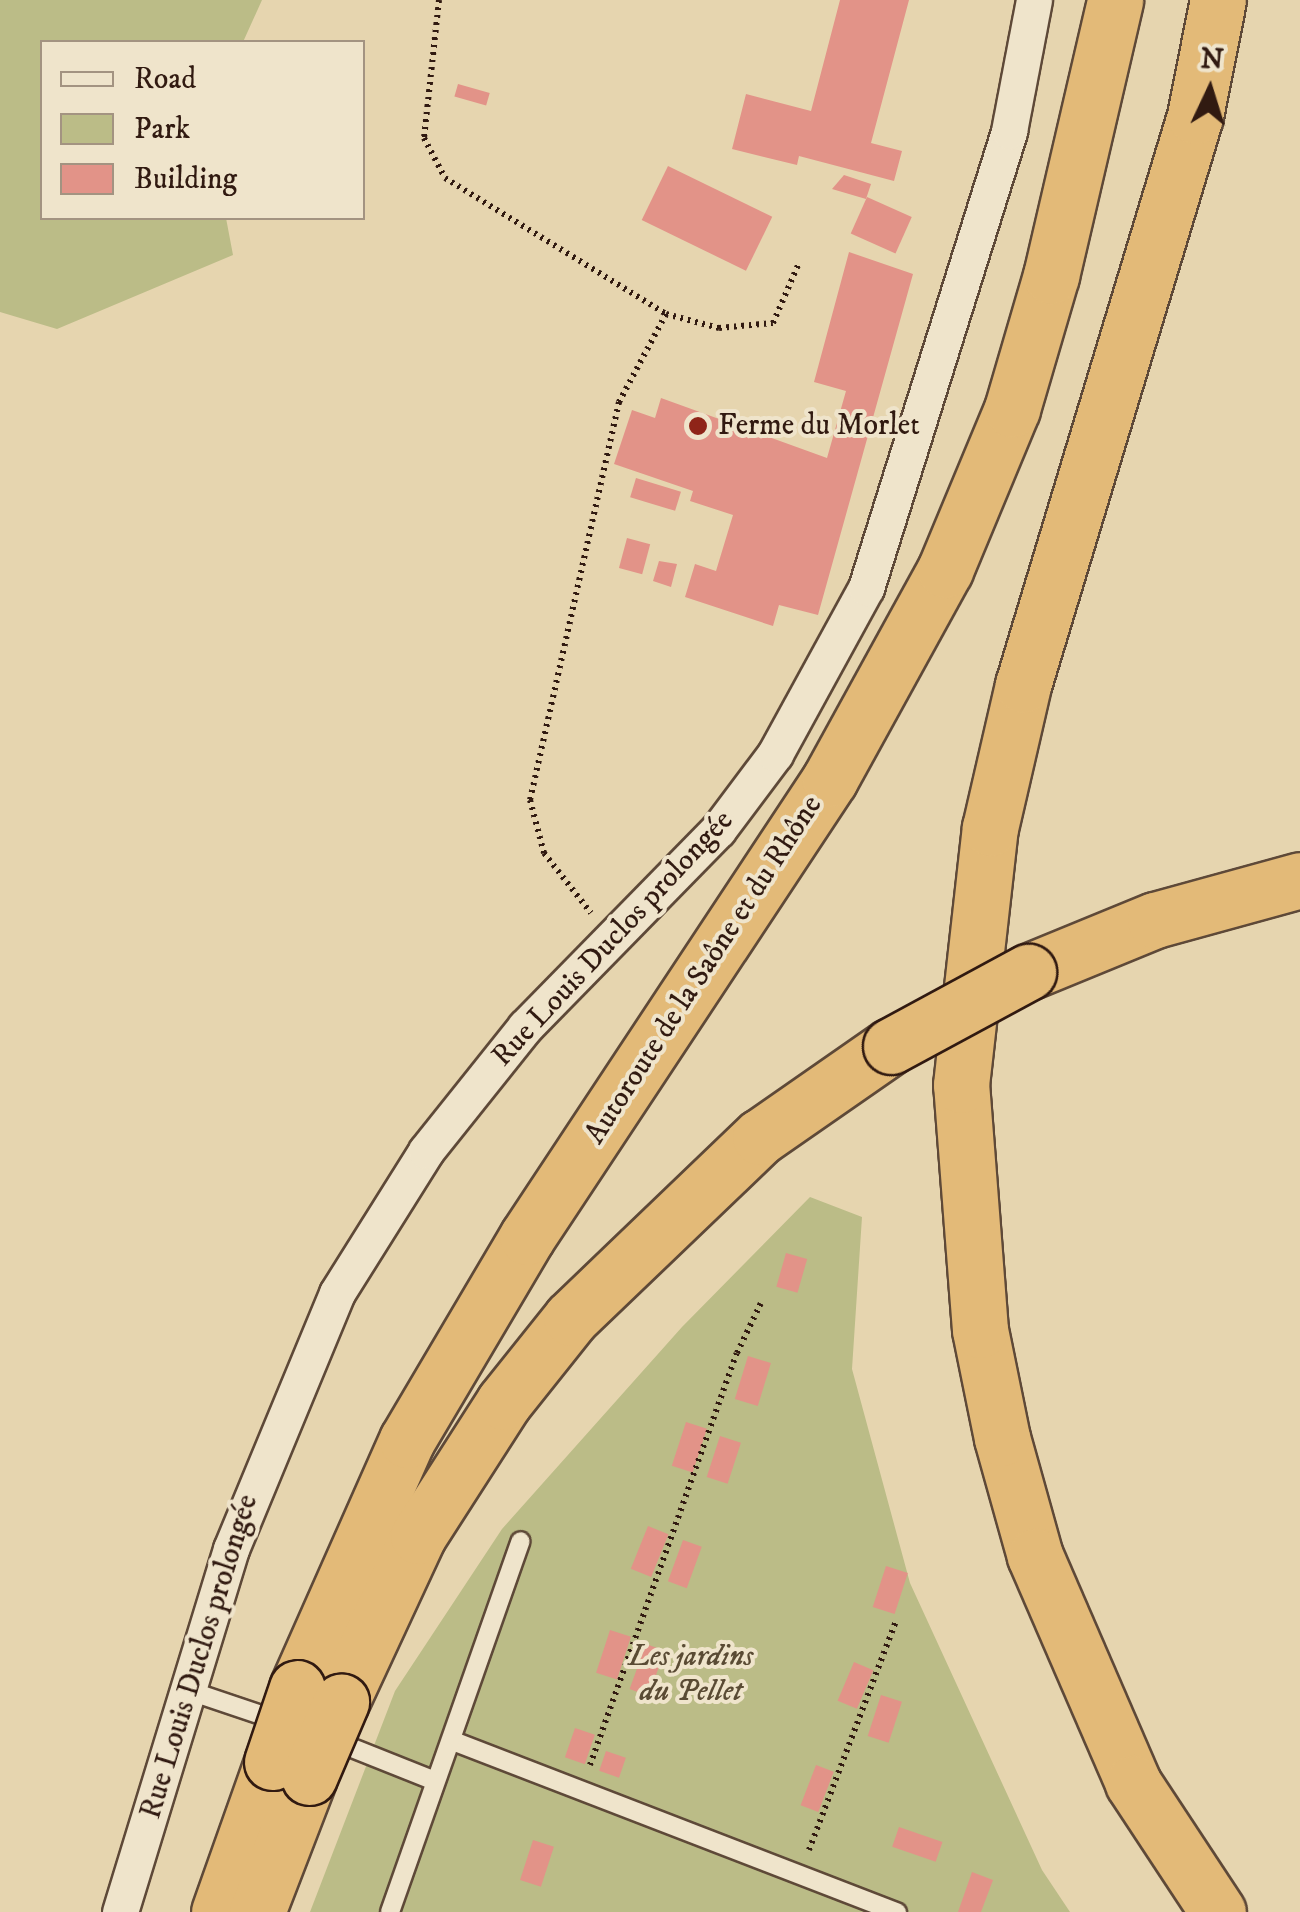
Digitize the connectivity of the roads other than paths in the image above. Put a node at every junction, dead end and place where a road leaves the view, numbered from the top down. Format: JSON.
{"nodes":[{"id":1,"x":1034,"y":0,"type":"edge"},
{"id":2,"x":1115,"y":0,"type":"edge"},
{"id":3,"x":1218,"y":0,"type":"edge"},
{"id":4,"x":1300,"y":880,"type":"edge"},
{"id":5,"x":521,"y":1541,"type":"dead end"},
{"id":6,"x":190,"y":1691,"type":"junction"},
{"id":7,"x":319,"y":1695,"type":"junction"},
{"id":8,"x":452,"y":1740,"type":"junction"},
{"id":9,"x":291,"y":1770,"type":"junction"},
{"id":10,"x":436,"y":1781,"type":"junction"},
{"id":11,"x":120,"y":1912,"type":"edge"},
{"id":12,"x":219,"y":1912,"type":"edge"},
{"id":13,"x":257,"y":1912,"type":"edge"},
{"id":14,"x":390,"y":1912,"type":"edge"},
{"id":15,"x":897,"y":1912,"type":"edge"},
{"id":16,"x":1218,"y":1912,"type":"edge"}],
"edges":[{"from":1,"to":6,"type":"street","name":"Rue Louis Duclos prolongée"},
{"from":2,"to":7,"type":"highway","name":"Autoroute de la Saône et du Rhône"},
{"from":3,"to":16,"type":"highway"},
{"from":4,"to":7,"type":"highway","bridge":true},
{"from":5,"to":8,"type":"lane"},
{"from":6,"to":10,"type":"lane"},
{"from":6,"to":11,"type":"street","name":"Rue Louis Duclos prolongée"},
{"from":7,"to":9,"type":"highway","bridge":true},
{"from":8,"to":10,"type":"lane"},
{"from":8,"to":15,"type":"lane"},
{"from":9,"to":12,"type":"highway"},
{"from":9,"to":13,"type":"highway"},
{"from":10,"to":14,"type":"lane"}]}
